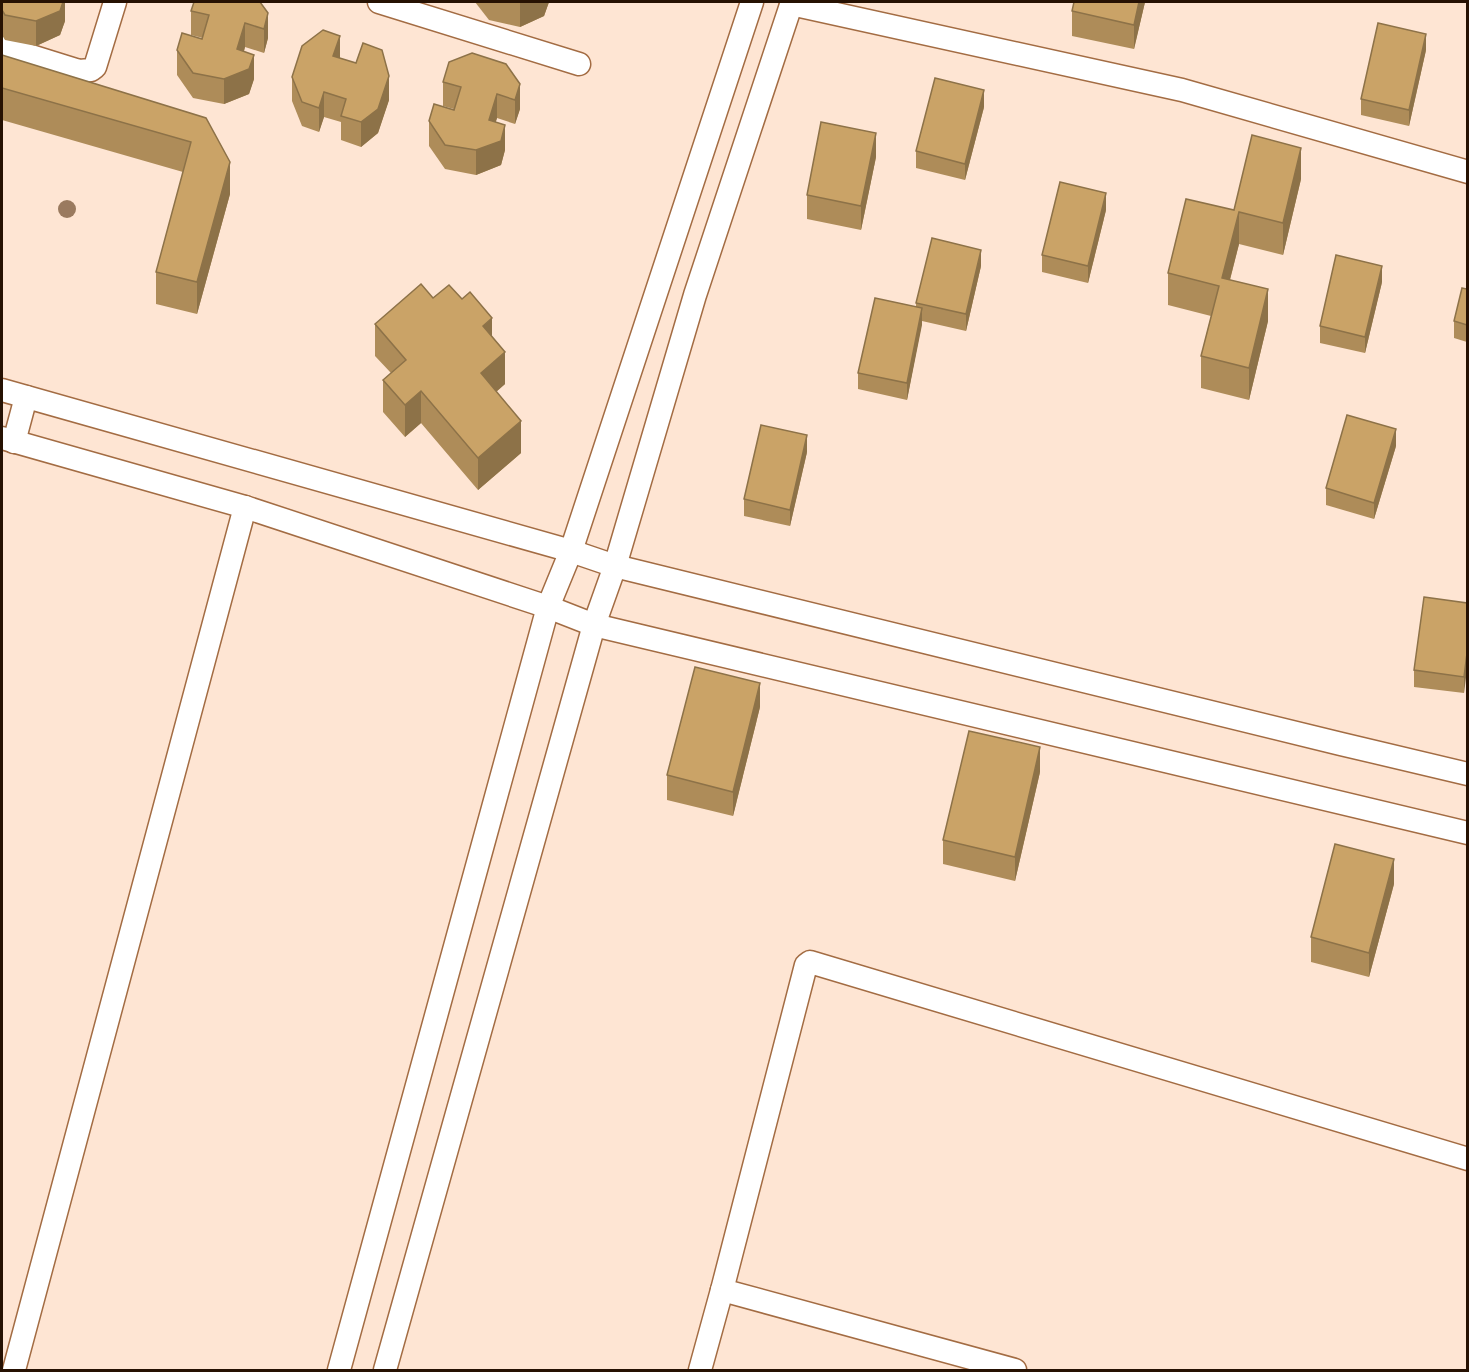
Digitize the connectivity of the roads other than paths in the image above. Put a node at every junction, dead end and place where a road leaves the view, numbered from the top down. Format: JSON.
{"nodes":[{"id":1,"x":115,"y":2,"type":"edge"},
{"id":2,"x":379,"y":2,"type":"edge"},
{"id":3,"x":752,"y":2,"type":"edge"},
{"id":4,"x":791,"y":3,"type":"edge"},
{"id":5,"x":432,"y":9,"type":"edge"},
{"id":6,"x":2,"y":47,"type":"edge"},
{"id":7,"x":579,"y":64,"type":"dead end"},
{"id":8,"x":1467,"y":172,"type":"edge"},
{"id":9,"x":2,"y":390,"type":"edge"},
{"id":10,"x":26,"y":397,"type":"junction"},
{"id":11,"x":8,"y":440,"type":"edge"},
{"id":12,"x":245,"y":507,"type":"junction"},
{"id":13,"x":570,"y":551,"type":"junction"},
{"id":14,"x":615,"y":566,"type":"junction"},
{"id":15,"x":548,"y":607,"type":"junction"},
{"id":16,"x":594,"y":625,"type":"junction"},
{"id":17,"x":1467,"y":774,"type":"edge"},
{"id":18,"x":1467,"y":833,"type":"edge"},
{"id":19,"x":1467,"y":1159,"type":"edge"},
{"id":20,"x":722,"y":1290,"type":"junction"},
{"id":21,"x":14,"y":1371,"type":"edge"},
{"id":22,"x":339,"y":1371,"type":"edge"},
{"id":23,"x":385,"y":1371,"type":"edge"},
{"id":24,"x":700,"y":1371,"type":"edge"},
{"id":25,"x":1015,"y":1371,"type":"edge"}],
"edges":[{"from":1,"to":6,"type":"street"},
{"from":2,"to":5,"type":"street"},
{"from":3,"to":13,"type":"street"},
{"from":4,"to":8,"type":"street"},
{"from":4,"to":14,"type":"street"},
{"from":5,"to":7,"type":"street"},
{"from":9,"to":10,"type":"street"},
{"from":10,"to":11,"type":"street"},
{"from":10,"to":13,"type":"street"},
{"from":11,"to":12,"type":"street"},
{"from":12,"to":15,"type":"street"},
{"from":12,"to":21,"type":"street"},
{"from":13,"to":14,"type":"street"},
{"from":13,"to":15,"type":"street"},
{"from":14,"to":16,"type":"street"},
{"from":14,"to":17,"type":"street"},
{"from":15,"to":16,"type":"street"},
{"from":15,"to":22,"type":"street"},
{"from":16,"to":18,"type":"street"},
{"from":16,"to":23,"type":"street"},
{"from":19,"to":20,"type":"street"},
{"from":20,"to":24,"type":"street"},
{"from":20,"to":25,"type":"street"}]}
